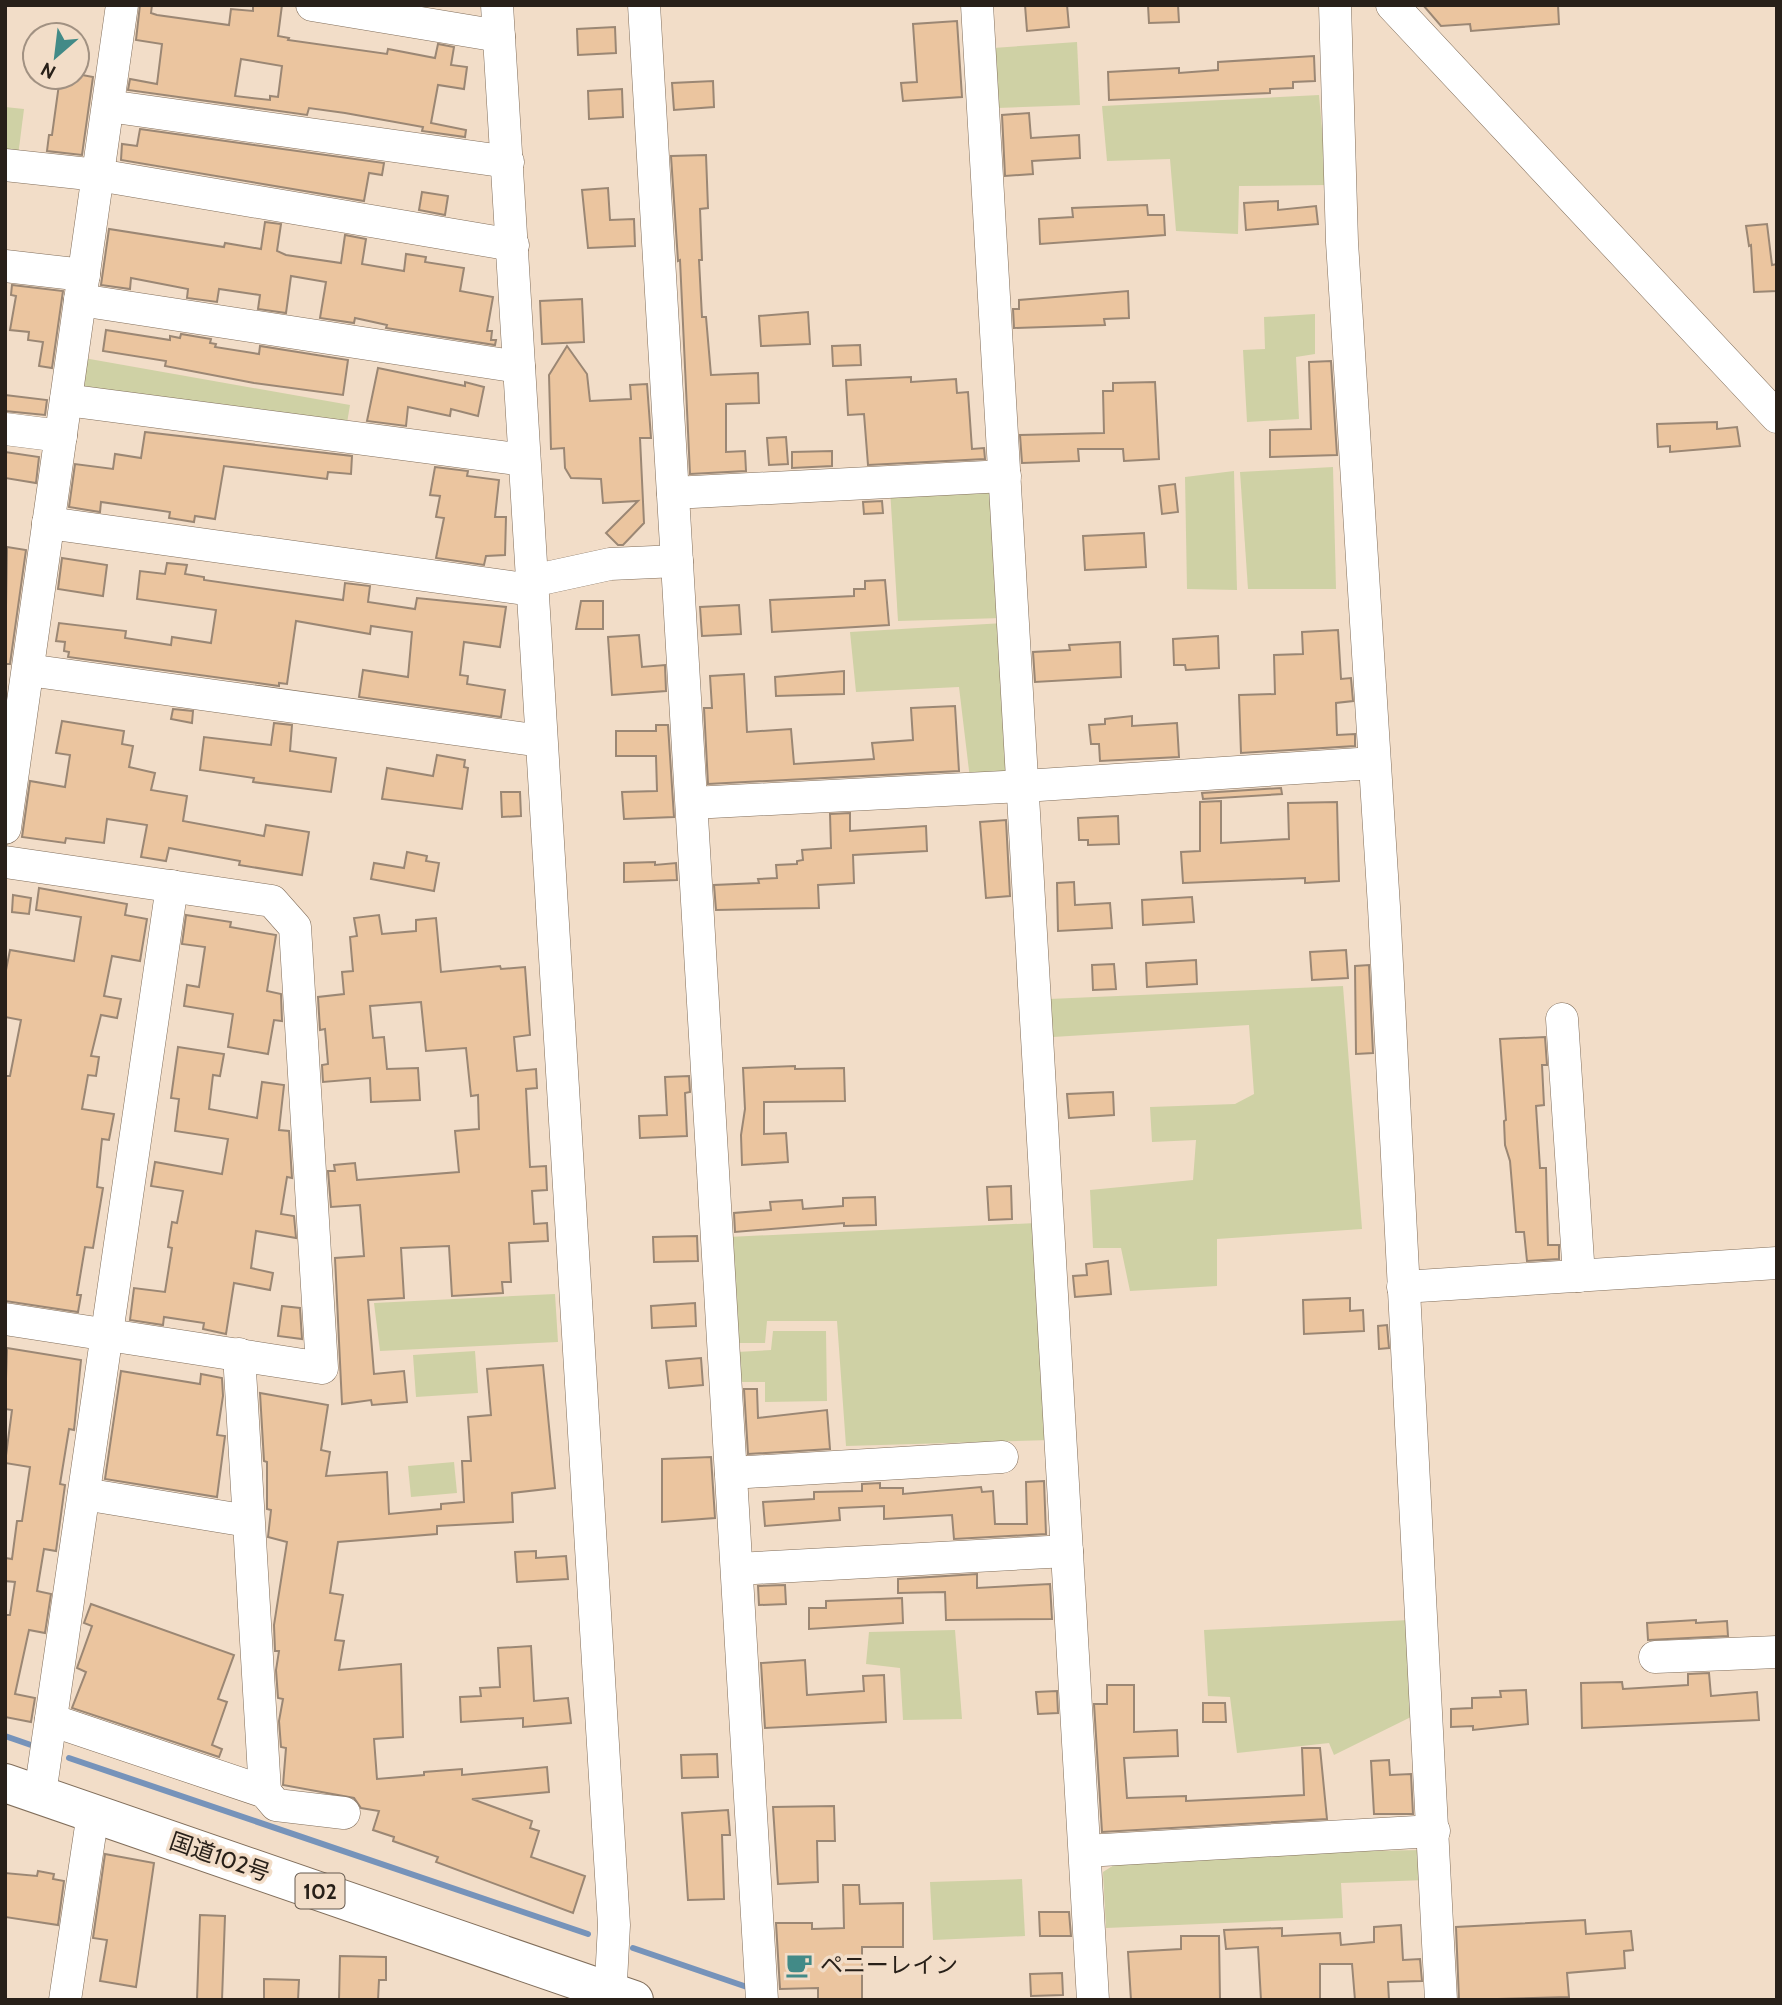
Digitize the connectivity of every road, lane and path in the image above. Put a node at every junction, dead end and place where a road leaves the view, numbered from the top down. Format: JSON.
{"nodes":[{"id":1,"x":122,"y":5,"type":"edge"},
{"id":2,"x":312,"y":5,"type":"edge"},
{"id":3,"x":644,"y":5,"type":"edge"},
{"id":4,"x":976,"y":5,"type":"edge"},
{"id":5,"x":1335,"y":5,"type":"edge"},
{"id":6,"x":1392,"y":5,"type":"edge"},
{"id":7,"x":498,"y":20,"type":"edge"},
{"id":8,"x":108,"y":106,"type":"junction"},
{"id":9,"x":508,"y":162,"type":"junction"},
{"id":10,"x":5,"y":165,"type":"edge"},
{"id":11,"x":98,"y":175,"type":"junction"},
{"id":12,"x":513,"y":245,"type":"junction"},
{"id":13,"x":5,"y":266,"type":"edge"},
{"id":14,"x":82,"y":288,"type":"junction"},
{"id":15,"x":519,"y":368,"type":"junction"},
{"id":16,"x":66,"y":400,"type":"junction"},
{"id":17,"x":1777,"y":417,"type":"edge"},
{"id":18,"x":5,"y":429,"type":"edge"},
{"id":19,"x":61,"y":436,"type":"junction"},
{"id":20,"x":524,"y":460,"type":"junction"},
{"id":21,"x":1005,"y":476,"type":"junction"},
{"id":22,"x":673,"y":493,"type":"junction"},
{"id":23,"x":48,"y":523,"type":"junction"},
{"id":24,"x":677,"y":561,"type":"junction"},
{"id":25,"x":532,"y":586,"type":"junction"},
{"id":26,"x":28,"y":670,"type":"junction"},
{"id":27,"x":541,"y":741,"type":"junction"},
{"id":28,"x":1374,"y":763,"type":"junction"},
{"id":29,"x":1024,"y":786,"type":"junction"},
{"id":30,"x":692,"y":803,"type":"junction"},
{"id":31,"x":5,"y":828,"type":"edge"},
{"id":32,"x":5,"y":862,"type":"edge"},
{"id":33,"x":172,"y":886,"type":"junction"},
{"id":34,"x":1562,"y":1019,"type":"dead end"},
{"id":35,"x":1777,"y":1263,"type":"edge"},
{"id":36,"x":1579,"y":1276,"type":"junction"},
{"id":37,"x":1403,"y":1287,"type":"junction"},
{"id":38,"x":5,"y":1319,"type":"edge"},
{"id":39,"x":105,"y":1334,"type":"junction"},
{"id":40,"x":239,"y":1354,"type":"junction"},
{"id":41,"x":1002,"y":1457,"type":"dead end"},
{"id":42,"x":732,"y":1473,"type":"junction"},
{"id":43,"x":84,"y":1494,"type":"junction"},
{"id":44,"x":248,"y":1521,"type":"junction"},
{"id":45,"x":1067,"y":1551,"type":"junction"},
{"id":46,"x":737,"y":1569,"type":"junction"},
{"id":47,"x":1777,"y":1652,"type":"edge"},
{"id":48,"x":1655,"y":1657,"type":"dead end"},
{"id":49,"x":51,"y":1720,"type":"junction"},
{"id":50,"x":23,"y":1788,"type":"edge"},
{"id":51,"x":265,"y":1792,"type":"junction"},
{"id":52,"x":93,"y":1813,"type":"junction"},
{"id":53,"x":344,"y":1813,"type":"dead end"},
{"id":54,"x":1434,"y":1831,"type":"junction"},
{"id":55,"x":1085,"y":1851,"type":"junction"},
{"id":56,"x":617,"y":1997,"type":"edge"},
{"id":57,"x":65,"y":2000,"type":"edge"},
{"id":58,"x":762,"y":2000,"type":"edge"},
{"id":59,"x":1093,"y":2000,"type":"edge"},
{"id":60,"x":1441,"y":2000,"type":"edge"}],
"edges":[{"from":1,"to":8,"type":"street"},
{"from":2,"to":7,"type":"street"},
{"from":3,"to":22,"type":"street"},
{"from":4,"to":21,"type":"street"},
{"from":5,"to":28,"type":"street"},
{"from":6,"to":17,"type":"street"},
{"from":7,"to":9,"type":"street"},
{"from":8,"to":9,"type":"street"},
{"from":8,"to":11,"type":"street"},
{"from":9,"to":12,"type":"street"},
{"from":10,"to":11,"type":"street"},
{"from":11,"to":12,"type":"street"},
{"from":11,"to":14,"type":"street"},
{"from":12,"to":15,"type":"street"},
{"from":13,"to":14,"type":"street"},
{"from":14,"to":15,"type":"street"},
{"from":14,"to":16,"type":"street"},
{"from":15,"to":20,"type":"street"},
{"from":16,"to":19,"type":"street"},
{"from":16,"to":20,"type":"street"},
{"from":18,"to":19,"type":"street"},
{"from":19,"to":23,"type":"street"},
{"from":20,"to":25,"type":"street"},
{"from":21,"to":22,"type":"street"},
{"from":21,"to":29,"type":"street"},
{"from":22,"to":24,"type":"street"},
{"from":23,"to":25,"type":"street"},
{"from":23,"to":26,"type":"street"},
{"from":24,"to":25,"type":"street"},
{"from":24,"to":30,"type":"street"},
{"from":25,"to":27,"type":"street"},
{"from":26,"to":27,"type":"street"},
{"from":26,"to":31,"type":"street"},
{"from":27,"to":56,"type":"street"},
{"from":28,"to":29,"type":"street"},
{"from":28,"to":37,"type":"street"},
{"from":29,"to":30,"type":"street"},
{"from":29,"to":45,"type":"street"},
{"from":30,"to":42,"type":"street"},
{"from":32,"to":33,"type":"street"},
{"from":33,"to":39,"type":"street"},
{"from":33,"to":40,"type":"street"},
{"from":34,"to":36,"type":"street"},
{"from":35,"to":36,"type":"street"},
{"from":36,"to":37,"type":"street"},
{"from":37,"to":54,"type":"street"},
{"from":38,"to":39,"type":"street"},
{"from":39,"to":40,"type":"street"},
{"from":39,"to":43,"type":"street"},
{"from":40,"to":44,"type":"street"},
{"from":41,"to":42,"type":"street"},
{"from":42,"to":46,"type":"street"},
{"from":43,"to":44,"type":"street"},
{"from":43,"to":49,"type":"street"},
{"from":44,"to":51,"type":"street"},
{"from":45,"to":46,"type":"street"},
{"from":45,"to":55,"type":"street"},
{"from":46,"to":58,"type":"street"},
{"from":47,"to":48,"type":"street"},
{"from":49,"to":50,"type":"street"},
{"from":49,"to":51,"type":"street"},
{"from":50,"to":52,"type":"highway","name":"国道102号","number":"102"},
{"from":51,"to":53,"type":"street"},
{"from":52,"to":56,"type":"highway","name":"国道102号","number":"102"},
{"from":52,"to":57,"type":"street"},
{"from":54,"to":55,"type":"street"},
{"from":54,"to":60,"type":"street"},
{"from":55,"to":59,"type":"street"}]}
